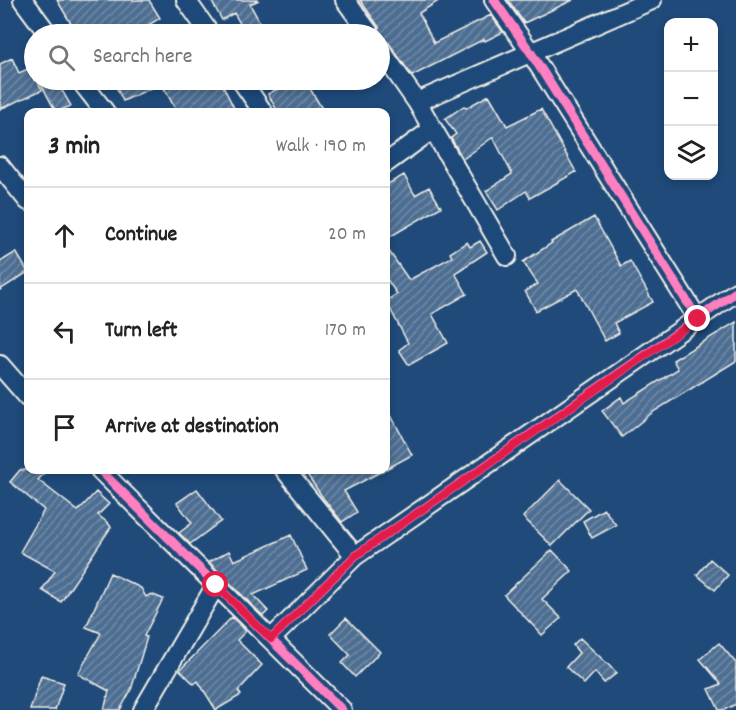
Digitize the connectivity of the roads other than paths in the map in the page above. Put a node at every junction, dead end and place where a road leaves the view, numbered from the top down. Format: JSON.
{"nodes":[{"id":1,"x":23,"y":0,"type":"edge"},
{"id":2,"x":186,"y":0,"type":"edge"},
{"id":3,"x":345,"y":0,"type":"edge"},
{"id":4,"x":494,"y":0,"type":"edge"},
{"id":5,"x":652,"y":0,"type":"edge"},
{"id":6,"x":41,"y":24,"type":"edge"},
{"id":7,"x":203,"y":24,"type":"edge"},
{"id":8,"x":363,"y":24,"type":"edge"},
{"id":9,"x":531,"y":53,"type":"junction"},
{"id":10,"x":390,"y":63,"type":"edge"},
{"id":11,"x":88,"y":90,"type":"edge"},
{"id":12,"x":248,"y":90,"type":"edge"},
{"id":13,"x":417,"y":102,"type":"junction"},
{"id":14,"x":102,"y":108,"type":"edge"},
{"id":15,"x":260,"y":108,"type":"edge"},
{"id":16,"x":433,"y":129,"type":"junction"},
{"id":17,"x":390,"y":160,"type":"edge"},
{"id":18,"x":0,"y":166,"type":"edge"},
{"id":19,"x":24,"y":196,"type":"edge"},
{"id":20,"x":507,"y":256,"type":"dead end"},
{"id":21,"x":736,"y":292,"type":"edge"},
{"id":22,"x":698,"y":319,"type":"junction"},
{"id":23,"x":0,"y":365,"type":"edge"},
{"id":24,"x":24,"y":392,"type":"edge"},
{"id":25,"x":104,"y":474,"type":"edge"},
{"id":26,"x":288,"y":474,"type":"edge"},
{"id":27,"x":355,"y":556,"type":"junction"},
{"id":28,"x":216,"y":585,"type":"junction"},
{"id":29,"x":271,"y":639,"type":"junction"},
{"id":30,"x":143,"y":710,"type":"edge"},
{"id":31,"x":342,"y":710,"type":"edge"}],
"edges":[{"from":1,"to":6,"type":"street"},
{"from":2,"to":7,"type":"street"},
{"from":3,"to":8,"type":"street"},
{"from":4,"to":9,"type":"street"},
{"from":5,"to":9,"type":"street"},
{"from":9,"to":13,"type":"street"},
{"from":9,"to":22,"type":"street"},
{"from":10,"to":13,"type":"street"},
{"from":11,"to":14,"type":"street"},
{"from":12,"to":15,"type":"street"},
{"from":13,"to":16,"type":"street"},
{"from":16,"to":17,"type":"street"},
{"from":16,"to":20,"type":"street"},
{"from":18,"to":19,"type":"street"},
{"from":21,"to":22,"type":"street"},
{"from":22,"to":27,"type":"street"},
{"from":23,"to":24,"type":"street"},
{"from":25,"to":28,"type":"street"},
{"from":26,"to":27,"type":"street"},
{"from":27,"to":29,"type":"street"},
{"from":28,"to":29,"type":"street"},
{"from":28,"to":30,"type":"street"},
{"from":29,"to":31,"type":"street"}]}
